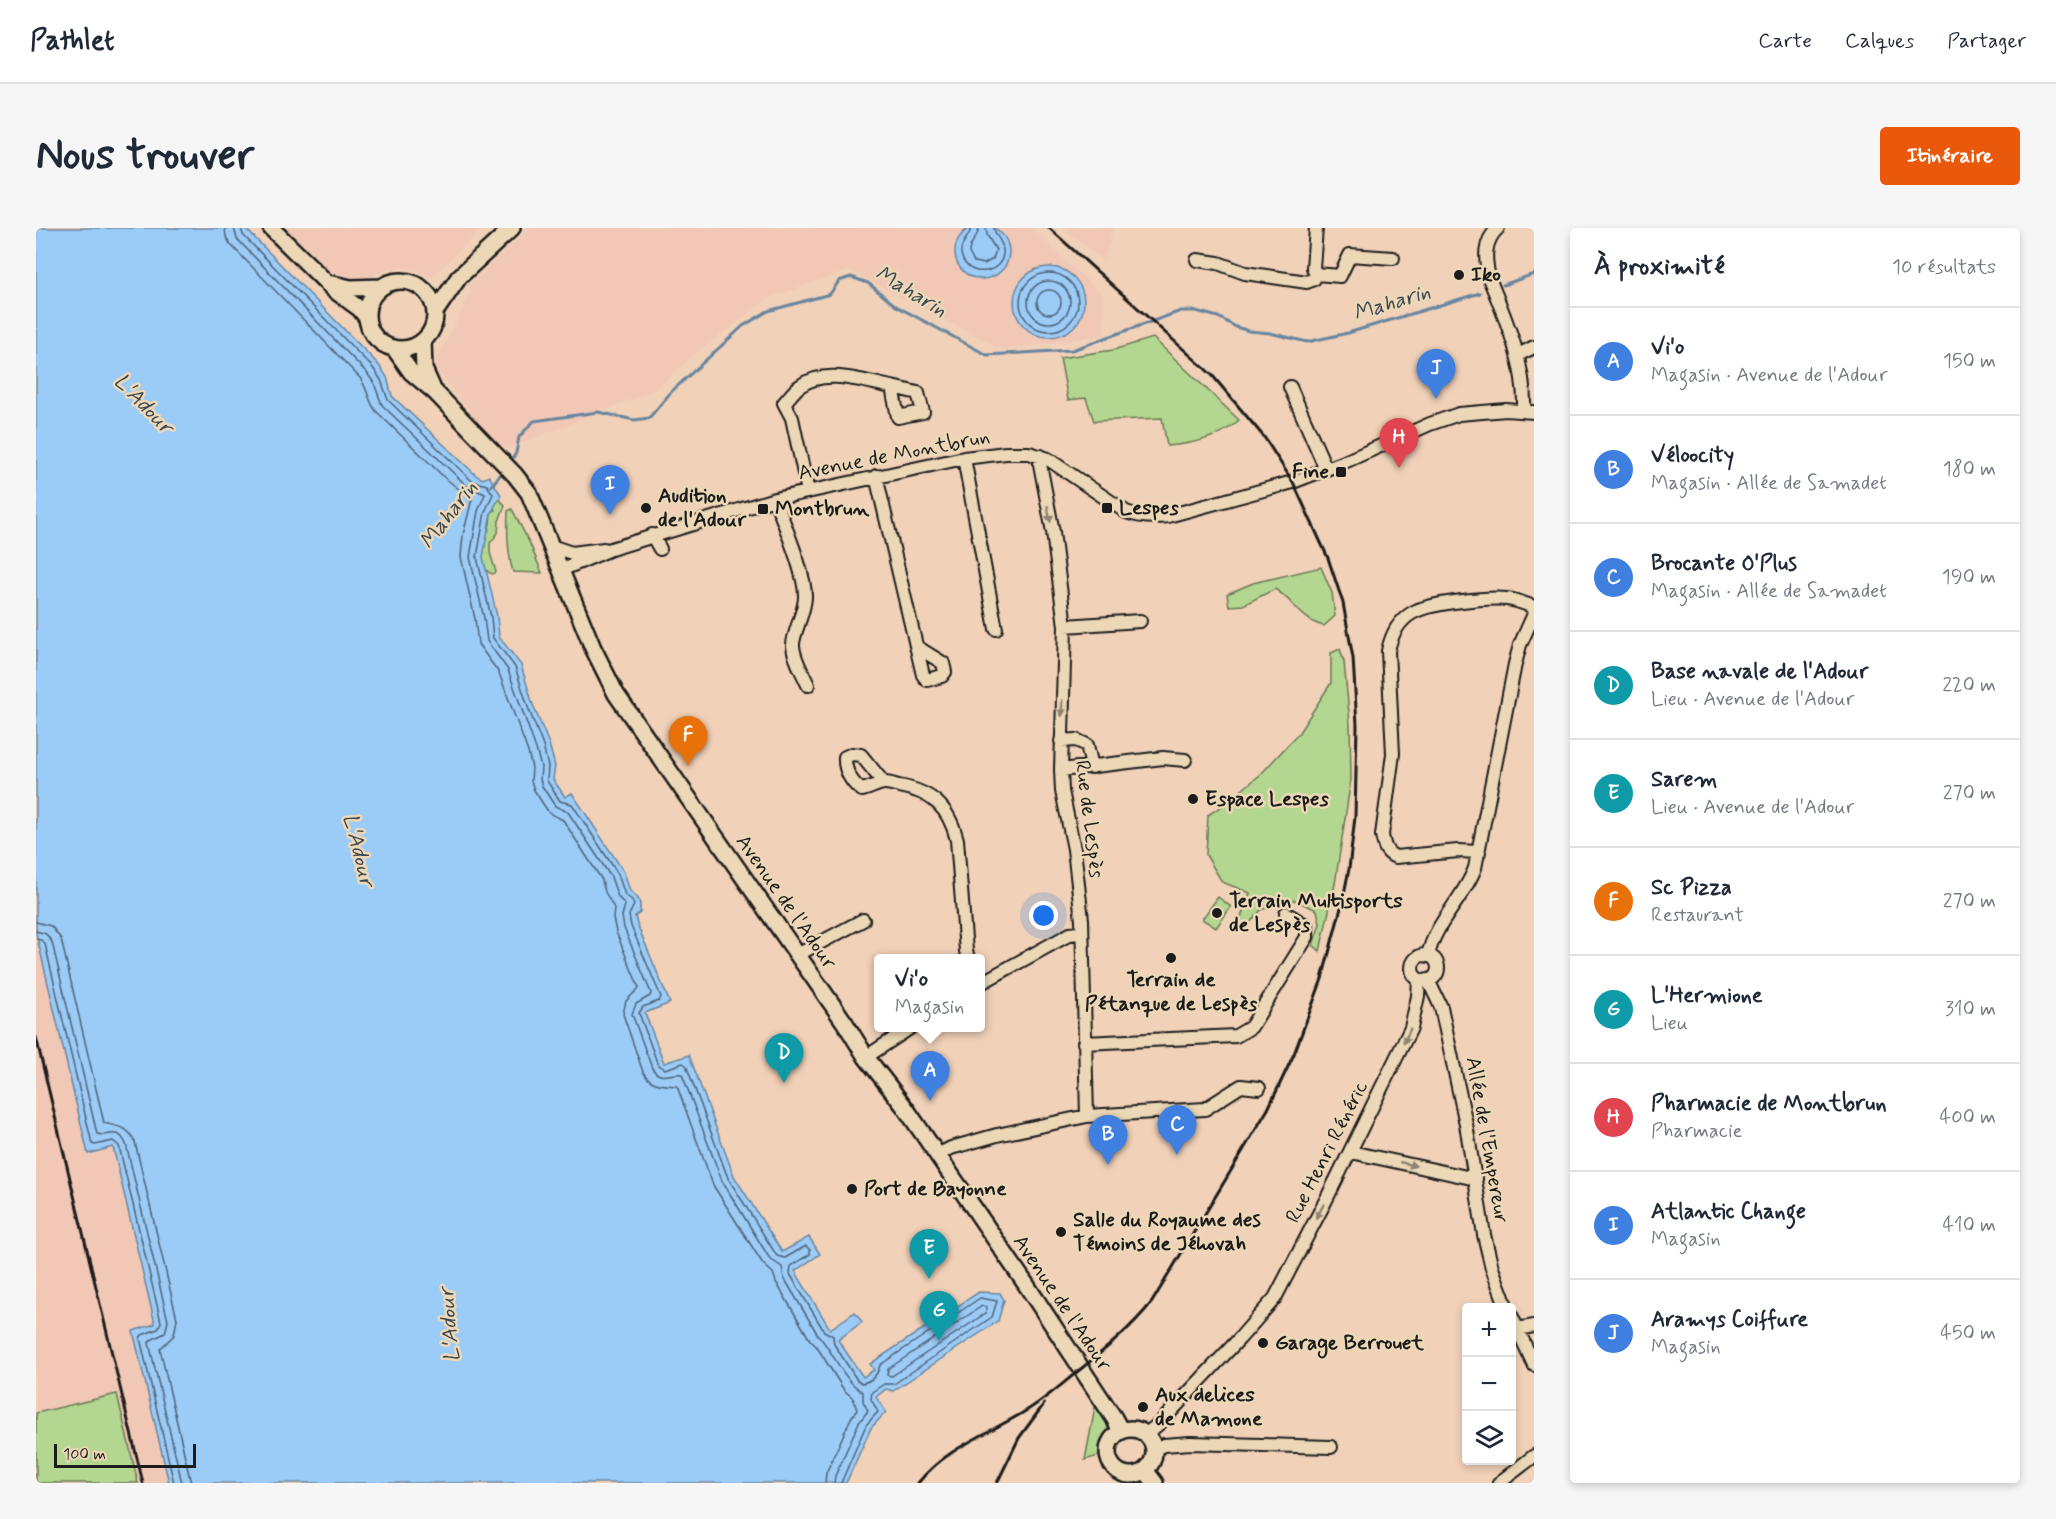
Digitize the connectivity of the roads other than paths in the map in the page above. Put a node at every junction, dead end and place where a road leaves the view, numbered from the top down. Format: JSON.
{"nodes":[{"id":1,"x":271,"y":228,"type":"edge"},
{"id":2,"x":512,"y":228,"type":"edge"},
{"id":3,"x":1316,"y":228,"type":"edge"},
{"id":4,"x":1489,"y":230,"type":"edge"},
{"id":5,"x":1393,"y":258,"type":"dead end"},
{"id":6,"x":1197,"y":260,"type":"dead end"},
{"id":7,"x":1316,"y":274,"type":"junction"},
{"id":8,"x":459,"y":277,"type":"junction"},
{"id":9,"x":325,"y":282,"type":"junction"},
{"id":10,"x":381,"y":287,"type":"junction"},
{"id":11,"x":423,"y":288,"type":"junction"},
{"id":12,"x":435,"y":312,"type":"junction"},
{"id":13,"x":367,"y":318,"type":"junction"},
{"id":14,"x":423,"y":341,"type":"junction"},
{"id":15,"x":1534,"y":346,"type":"edge"},
{"id":16,"x":394,"y":348,"type":"junction"},
{"id":17,"x":1518,"y":355,"type":"junction"},
{"id":18,"x":892,"y":387,"type":"dead end"},
{"id":19,"x":1290,"y":387,"type":"dead end"},
{"id":20,"x":435,"y":392,"type":"junction"},
{"id":21,"x":1529,"y":412,"type":"edge"},
{"id":22,"x":1041,"y":456,"type":"junction"},
{"id":23,"x":964,"y":458,"type":"junction"},
{"id":24,"x":1326,"y":469,"type":"junction"},
{"id":25,"x":876,"y":476,"type":"junction"},
{"id":26,"x":808,"y":492,"type":"junction"},
{"id":27,"x":775,"y":499,"type":"junction"},
{"id":28,"x":652,"y":536,"type":"junction"},
{"id":29,"x":550,"y":546,"type":"junction"},
{"id":30,"x":611,"y":549,"type":"junction"},
{"id":31,"x":660,"y":549,"type":"dead end"},
{"id":32,"x":561,"y":570,"type":"junction"},
{"id":33,"x":1534,"y":614,"type":"edge"},
{"id":34,"x":1140,"y":621,"type":"dead end"},
{"id":35,"x":1065,"y":626,"type":"junction"},
{"id":36,"x":996,"y":629,"type":"dead end"},
{"id":37,"x":917,"y":647,"type":"dead end"},
{"id":38,"x":808,"y":685,"type":"dead end"},
{"id":39,"x":1061,"y":741,"type":"junction"},
{"id":40,"x":1185,"y":760,"type":"dead end"},
{"id":41,"x":1092,"y":767,"type":"junction"},
{"id":42,"x":1061,"y":770,"type":"junction"},
{"id":43,"x":883,"y":782,"type":"dead end"},
{"id":44,"x":1479,"y":852,"type":"junction"},
{"id":45,"x":1286,"y":913,"type":"dead end"},
{"id":46,"x":862,"y":920,"type":"dead end"},
{"id":47,"x":1082,"y":935,"type":"junction"},
{"id":48,"x":967,"y":954,"type":"edge"},
{"id":49,"x":797,"y":955,"type":"junction"},
{"id":50,"x":1428,"y":956,"type":"junction"},
{"id":51,"x":1424,"y":980,"type":"junction"},
{"id":52,"x":985,"y":981,"type":"edge"},
{"id":53,"x":904,"y":1032,"type":"edge"},
{"id":54,"x":1084,"y":1043,"type":"junction"},
{"id":55,"x":866,"y":1057,"type":"junction"},
{"id":56,"x":1259,"y":1088,"type":"dead end"},
{"id":57,"x":1087,"y":1116,"type":"junction"},
{"id":58,"x":1351,"y":1152,"type":"junction"},
{"id":59,"x":937,"y":1155,"type":"junction"},
{"id":60,"x":1476,"y":1179,"type":"junction"},
{"id":61,"x":1505,"y":1303,"type":"edge"},
{"id":62,"x":1516,"y":1323,"type":"edge"},
{"id":63,"x":1534,"y":1326,"type":"edge"},
{"id":64,"x":1516,"y":1327,"type":"edge"},
{"id":65,"x":1534,"y":1365,"type":"edge"},
{"id":66,"x":1121,"y":1431,"type":"junction"},
{"id":67,"x":1146,"y":1434,"type":"junction"},
{"id":68,"x":1331,"y":1447,"type":"dead end"},
{"id":69,"x":1154,"y":1449,"type":"junction"},
{"id":70,"x":1534,"y":1456,"type":"edge"},
{"id":71,"x":1145,"y":1470,"type":"junction"},
{"id":72,"x":1155,"y":1483,"type":"edge"},
{"id":73,"x":1499,"y":1483,"type":"edge"}],
"edges":[{"from":1,"to":9,"type":"main road"},
{"from":2,"to":8,"type":"main road"},
{"from":3,"to":7,"type":"street"},
{"from":4,"to":17,"type":"street"},
{"from":5,"to":7,"type":"street"},
{"from":6,"to":7,"type":"street"},
{"from":8,"to":11,"type":"main road"},
{"from":8,"to":12,"type":"main road"},
{"from":9,"to":10,"type":"main road"},
{"from":9,"to":13,"type":"main road"},
{"from":10,"to":11,"type":"main road"},
{"from":10,"to":13,"type":"main road"},
{"from":11,"to":12,"type":"main road"},
{"from":12,"to":14,"type":"main road"},
{"from":13,"to":16,"type":"main road"},
{"from":14,"to":16,"type":"main road"},
{"from":14,"to":20,"type":"main road","name":"Avenue de l'Adour"},
{"from":15,"to":17,"type":"street"},
{"from":16,"to":20,"type":"main road","name":"Avenue de l'Adour"},
{"from":17,"to":21,"type":"street"},
{"from":18,"to":26,"type":"street"},
{"from":19,"to":24,"type":"street"},
{"from":20,"to":29,"type":"main road","name":"Avenue de l'Adour"},
{"from":21,"to":24,"type":"street","name":"Avenue de Montbrun"},
{"from":22,"to":23,"type":"street","name":"Avenue de Montbrun"},
{"from":22,"to":24,"type":"street","name":"Avenue de Montbrun"},
{"from":22,"to":35,"type":"street","name":"Rue de Lespès","one_way":true},
{"from":23,"to":25,"type":"street","name":"Avenue de Montbrun"},
{"from":23,"to":36,"type":"street"},
{"from":25,"to":26,"type":"street","name":"Avenue de Montbrun"},
{"from":25,"to":37,"type":"street"},
{"from":26,"to":27,"type":"street","name":"Avenue de Montbrun"},
{"from":27,"to":28,"type":"street","name":"Avenue de Montbrun"},
{"from":27,"to":38,"type":"street"},
{"from":28,"to":30,"type":"street","name":"Avenue de Montbrun"},
{"from":28,"to":31,"type":"street"},
{"from":29,"to":30,"type":"street"},
{"from":29,"to":32,"type":"main road","name":"Avenue de l'Adour"},
{"from":30,"to":32,"type":"street","name":"Avenue de Montbrun"},
{"from":32,"to":49,"type":"main road","name":"Avenue de l'Adour"},
{"from":33,"to":44,"type":"street"},
{"from":33,"to":44,"type":"street"},
{"from":34,"to":35,"type":"street"},
{"from":35,"to":39,"type":"street","name":"Rue de Lespès","one_way":true},
{"from":39,"to":41,"type":"street"},
{"from":39,"to":42,"type":"street","name":"Rue de Lespès"},
{"from":40,"to":41,"type":"street"},
{"from":41,"to":42,"type":"street"},
{"from":42,"to":47,"type":"street","name":"Rue de Lespès"},
{"from":43,"to":48,"type":"street"},
{"from":44,"to":50,"type":"street"},
{"from":45,"to":54,"type":"street"},
{"from":46,"to":49,"type":"street"},
{"from":47,"to":52,"type":"street"},
{"from":47,"to":54,"type":"street","name":"Rue de Lespès"},
{"from":49,"to":55,"type":"main road","name":"Avenue de l'Adour"},
{"from":50,"to":51,"type":"street"},
{"from":50,"to":51,"type":"street"},
{"from":51,"to":58,"type":"street","name":"Rue Henri Rénéric","one_way":true},
{"from":51,"to":60,"type":"street","name":"Allée de l'Empereur"},
{"from":53,"to":55,"type":"street"},
{"from":54,"to":57,"type":"street","name":"Rue de Lespès"},
{"from":55,"to":59,"type":"main road","name":"Avenue de l'Adour"},
{"from":56,"to":57,"type":"street"},
{"from":57,"to":59,"type":"street"},
{"from":58,"to":60,"type":"street","one_way":true},
{"from":58,"to":67,"type":"street","name":"Rue Henri Rénéric","one_way":true},
{"from":59,"to":66,"type":"main road","name":"Avenue de l'Adour"},
{"from":60,"to":61,"type":"street","name":"Allée de l'Empereur"},
{"from":62,"to":63,"type":"street"},
{"from":64,"to":65,"type":"street"},
{"from":66,"to":67,"type":"main road"},
{"from":66,"to":71,"type":"main road"},
{"from":67,"to":69,"type":"main road"},
{"from":68,"to":69,"type":"street"},
{"from":69,"to":71,"type":"main road"},
{"from":70,"to":73,"type":"street"},
{"from":71,"to":72,"type":"main road"}]}
